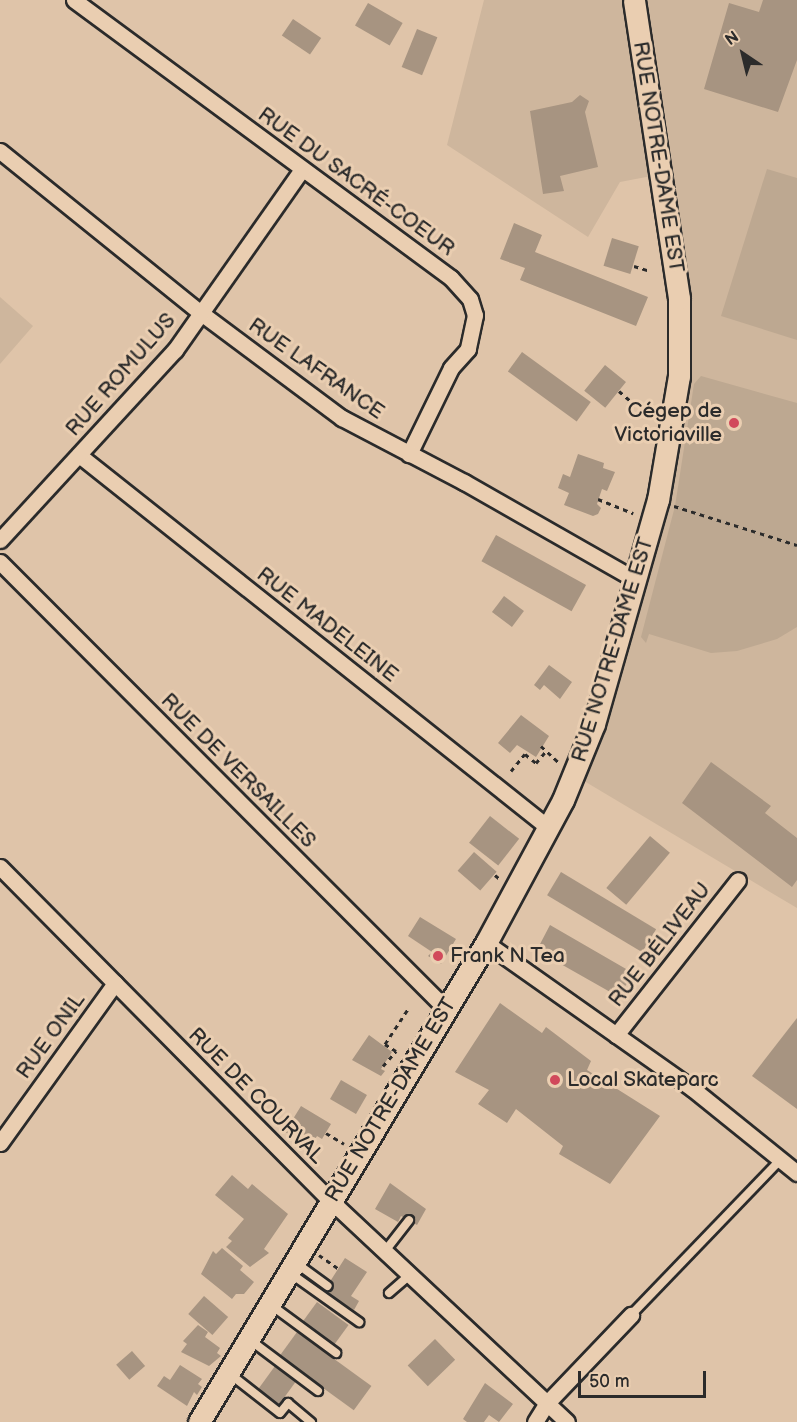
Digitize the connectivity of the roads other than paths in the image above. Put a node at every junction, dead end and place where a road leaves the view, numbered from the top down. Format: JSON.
{"nodes":[{"id":1,"x":74,"y":0,"type":"edge"},
{"id":2,"x":634,"y":0,"type":"edge"},
{"id":3,"x":0,"y":151,"type":"edge"},
{"id":4,"x":302,"y":169,"type":"junction"},
{"id":5,"x":201,"y":313,"type":"junction"},
{"id":6,"x":409,"y":454,"type":"junction"},
{"id":7,"x":79,"y":456,"type":"junction"},
{"id":8,"x":0,"y":540,"type":"edge"},
{"id":9,"x":0,"y":562,"type":"edge"},
{"id":10,"x":636,"y":580,"type":"junction"},
{"id":11,"x":549,"y":828,"type":"junction"},
{"id":12,"x":0,"y":867,"type":"edge"},
{"id":13,"x":738,"y":880,"type":"dead end"},
{"id":14,"x":486,"y":943,"type":"junction"},
{"id":15,"x":115,"y":983,"type":"junction"},
{"id":16,"x":446,"y":1009,"type":"junction"},
{"id":17,"x":616,"y":1035,"type":"junction"},
{"id":18,"x":2,"y":1136,"type":"edge"},
{"id":19,"x":781,"y":1160,"type":"junction"},
{"id":20,"x":797,"y":1173,"type":"edge"},
{"id":21,"x":331,"y":1201,"type":"junction"},
{"id":22,"x":409,"y":1220,"type":"dead end"},
{"id":23,"x":385,"y":1251,"type":"junction"},
{"id":24,"x":291,"y":1267,"type":"junction"},
{"id":25,"x":410,"y":1275,"type":"junction"},
{"id":26,"x":327,"y":1286,"type":"dead end"},
{"id":27,"x":389,"y":1293,"type":"dead end"},
{"id":28,"x":270,"y":1304,"type":"junction"},
{"id":29,"x":631,"y":1315,"type":"joint"},
{"id":30,"x":359,"y":1322,"type":"dead end"},
{"id":31,"x":249,"y":1339,"type":"junction"},
{"id":32,"x":336,"y":1353,"type":"dead end"},
{"id":33,"x":229,"y":1373,"type":"junction"},
{"id":34,"x":318,"y":1392,"type":"dead end"},
{"id":35,"x":547,"y":1403,"type":"junction"},
{"id":36,"x":199,"y":1422,"type":"edge"},
{"id":37,"x":311,"y":1422,"type":"edge"},
{"id":38,"x":535,"y":1422,"type":"edge"},
{"id":39,"x":567,"y":1422,"type":"edge"}],
"edges":[{"from":1,"to":4,"type":"street","name":"RUE DU SACRÉ-COEUR"},
{"from":2,"to":10,"type":"street","name":"RUE NOTRE-DAME EST"},
{"from":3,"to":5,"type":"street","name":"RUE LAFRANCE"},
{"from":4,"to":5,"type":"street","name":"RUE ROMULUS"},
{"from":4,"to":6,"type":"street","name":"RUE DU SACRÉ-COEUR"},
{"from":5,"to":6,"type":"street","name":"RUE LAFRANCE"},
{"from":5,"to":7,"type":"street","name":"RUE ROMULUS"},
{"from":6,"to":10,"type":"street","name":"RUE LAFRANCE"},
{"from":7,"to":8,"type":"street","name":"RUE ROMULUS"},
{"from":7,"to":11,"type":"street","name":"RUE MADELEINE"},
{"from":9,"to":16,"type":"street","name":"RUE DE VERSAILLES"},
{"from":10,"to":11,"type":"street","name":"RUE NOTRE-DAME EST"},
{"from":11,"to":14,"type":"street","name":"RUE NOTRE-DAME EST"},
{"from":12,"to":15,"type":"street","name":"RUE DE COURVAL"},
{"from":13,"to":17,"type":"street","name":"RUE BÉLIVEAU"},
{"from":14,"to":16,"type":"street","name":"RUE NOTRE-DAME EST"},
{"from":14,"to":17,"type":"street"},
{"from":15,"to":18,"type":"street","name":"RUE ONIL"},
{"from":15,"to":21,"type":"street","name":"RUE DE COURVAL"},
{"from":16,"to":21,"type":"street","name":"RUE NOTRE-DAME EST"},
{"from":17,"to":19,"type":"street"},
{"from":19,"to":20,"type":"street"},
{"from":19,"to":29,"type":"lane"},
{"from":21,"to":23,"type":"street","name":"RUE DE COURVAL"},
{"from":21,"to":24,"type":"street","name":"RUE NOTRE-DAME EST"},
{"from":22,"to":23,"type":"lane"},
{"from":23,"to":25,"type":"street","name":"RUE DE COURVAL"},
{"from":24,"to":26,"type":"lane"},
{"from":24,"to":28,"type":"street","name":"RUE NOTRE-DAME EST"},
{"from":24,"to":30,"type":"lane"},
{"from":25,"to":27,"type":"lane"},
{"from":25,"to":35,"type":"street","name":"RUE DE COURVAL"},
{"from":28,"to":31,"type":"street","name":"RUE NOTRE-DAME EST"},
{"from":28,"to":32,"type":"lane"},
{"from":29,"to":35,"type":"street"},
{"from":31,"to":33,"type":"street","name":"RUE NOTRE-DAME EST"},
{"from":31,"to":34,"type":"lane"},
{"from":33,"to":36,"type":"street","name":"RUE NOTRE-DAME EST"},
{"from":33,"to":37,"type":"lane"},
{"from":35,"to":38,"type":"street"},
{"from":35,"to":39,"type":"street","name":"RUE DE COURVAL"}]}
